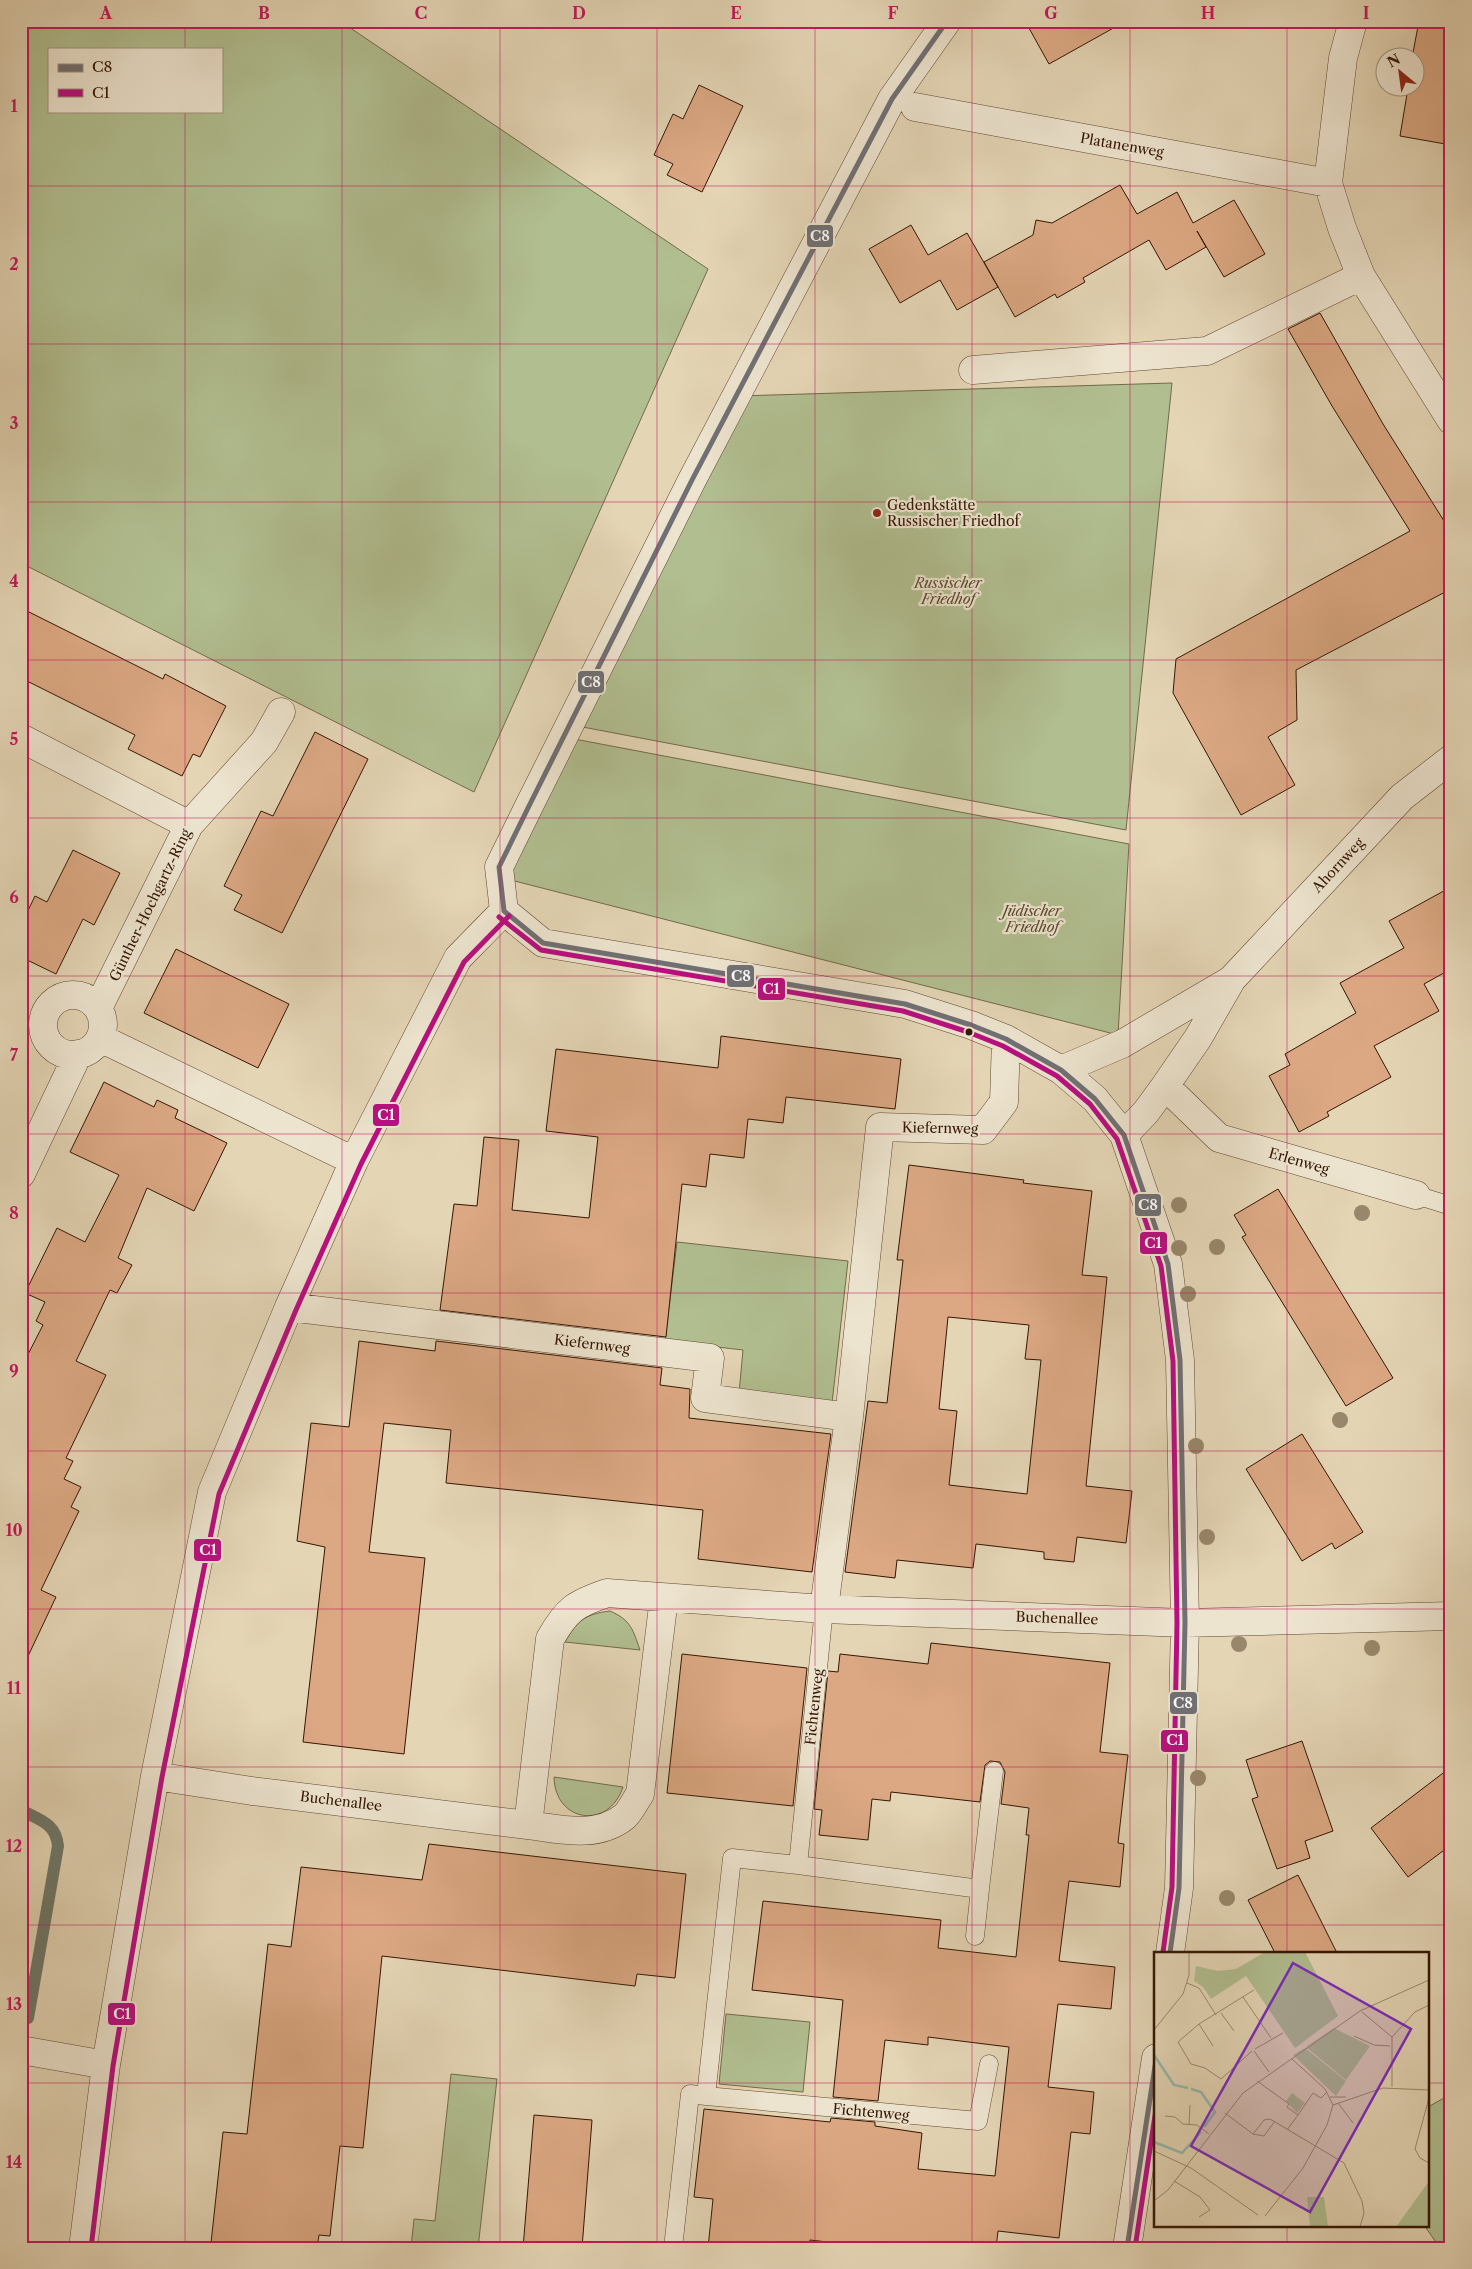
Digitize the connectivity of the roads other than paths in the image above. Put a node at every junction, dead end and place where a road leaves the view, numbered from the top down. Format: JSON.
{"nodes":[{"id":1,"x":947,"y":21,"type":"edge"},
{"id":2,"x":1353,"y":21,"type":"edge"},
{"id":3,"x":915,"y":107,"type":"dead end"},
{"id":4,"x":1328,"y":183,"type":"junction"},
{"id":5,"x":1361,"y":276,"type":"junction"},
{"id":6,"x":973,"y":370,"type":"dead end"},
{"id":7,"x":1451,"y":420,"type":"edge"},
{"id":8,"x":282,"y":712,"type":"dead end"},
{"id":9,"x":21,"y":738,"type":"edge"},
{"id":10,"x":1451,"y":759,"type":"edge"},
{"id":11,"x":189,"y":825,"type":"junction"},
{"id":12,"x":504,"y":911,"type":"junction"},
{"id":13,"x":1232,"y":979,"type":"junction"},
{"id":14,"x":98,"y":1008,"type":"junction"},
{"id":15,"x":100,"y":1038,"type":"junction"},
{"id":16,"x":1006,"y":1039,"type":"junction"},
{"id":17,"x":78,"y":1054,"type":"junction"},
{"id":18,"x":1061,"y":1070,"type":"junction"},
{"id":19,"x":1165,"y":1086,"type":"junction"},
{"id":20,"x":1124,"y":1134,"type":"junction"},
{"id":21,"x":354,"y":1161,"type":"junction"},
{"id":22,"x":21,"y":1174,"type":"edge"},
{"id":23,"x":1416,"y":1195,"type":"joint"},
{"id":24,"x":1451,"y":1206,"type":"edge"},
{"id":25,"x":289,"y":1307,"type":"junction"},
{"id":26,"x":849,"y":1416,"type":"junction"},
{"id":27,"x":664,"y":1598,"type":"junction"},
{"id":28,"x":824,"y":1610,"type":"junction"},
{"id":29,"x":1451,"y":1616,"type":"edge"},
{"id":30,"x":1185,"y":1623,"type":"junction"},
{"id":31,"x":994,"y":1771,"type":"dead end"},
{"id":32,"x":154,"y":1776,"type":"junction"},
{"id":33,"x":528,"y":1825,"type":"junction"},
{"id":34,"x":798,"y":1865,"type":"junction"},
{"id":35,"x":980,"y":1889,"type":"junction"},
{"id":36,"x":975,"y":1936,"type":"dead end"},
{"id":37,"x":1170,"y":1952,"type":"edge"},
{"id":38,"x":21,"y":2050,"type":"edge"},
{"id":39,"x":988,"y":2064,"type":"dead end"},
{"id":40,"x":106,"y":2065,"type":"junction"},
{"id":41,"x":1154,"y":2071,"type":"edge"},
{"id":42,"x":706,"y":2096,"type":"junction"},
{"id":43,"x":83,"y":2248,"type":"edge"},
{"id":44,"x":673,"y":2248,"type":"edge"},
{"id":45,"x":1127,"y":2248,"type":"edge"}],
"edges":[{"from":1,"to":12,"type":"street"},
{"from":2,"to":4,"type":"street"},
{"from":3,"to":4,"type":"street","name":"Platanenweg"},
{"from":4,"to":5,"type":"street"},
{"from":5,"to":6,"type":"street"},
{"from":5,"to":7,"type":"street"},
{"from":8,"to":11,"type":"street","name":"Günther-Hochgartz-Ring"},
{"from":9,"to":11,"type":"street"},
{"from":10,"to":13,"type":"street","name":"Ahornweg"},
{"from":11,"to":14,"type":"street","name":"Günther-Hochgartz-Ring"},
{"from":12,"to":16,"type":"street"},
{"from":12,"to":21,"type":"street"},
{"from":13,"to":18,"type":"street","name":"Ahornweg"},
{"from":13,"to":19,"type":"street","name":"Ahornweg"},
{"from":14,"to":15,"type":"street"},
{"from":14,"to":17,"type":"street"},
{"from":15,"to":17,"type":"street"},
{"from":15,"to":21,"type":"street"},
{"from":16,"to":18,"type":"street"},
{"from":16,"to":26,"type":"street","name":"Kiefernweg"},
{"from":17,"to":22,"type":"street"},
{"from":18,"to":20,"type":"street"},
{"from":19,"to":20,"type":"street","name":"Ahornweg"},
{"from":19,"to":23,"type":"street","name":"Erlenweg"},
{"from":20,"to":30,"type":"street"},
{"from":21,"to":25,"type":"street"},
{"from":23,"to":24,"type":"lane","name":"Erlenweg"},
{"from":25,"to":26,"type":"street","name":"Kiefernweg"},
{"from":25,"to":32,"type":"street"},
{"from":26,"to":28,"type":"street","name":"Kiefernweg"},
{"from":27,"to":28,"type":"street","name":"Buchenallee"},
{"from":27,"to":33,"type":"street","name":"Buchenallee"},
{"from":27,"to":33,"type":"street","name":"Buchenallee"},
{"from":28,"to":30,"type":"street","name":"Buchenallee"},
{"from":28,"to":34,"type":"lane","name":"Fichtenweg"},
{"from":29,"to":30,"type":"street","name":"Buchenallee"},
{"from":30,"to":37,"type":"street"},
{"from":31,"to":35,"type":"lane"},
{"from":32,"to":33,"type":"street","name":"Buchenallee"},
{"from":32,"to":40,"type":"street"},
{"from":34,"to":35,"type":"lane"},
{"from":34,"to":42,"type":"lane"},
{"from":35,"to":36,"type":"lane"},
{"from":38,"to":40,"type":"street"},
{"from":39,"to":42,"type":"lane","name":"Fichtenweg"},
{"from":40,"to":43,"type":"street"},
{"from":41,"to":45,"type":"street"},
{"from":42,"to":44,"type":"lane","name":"Fichtenweg"}]}
